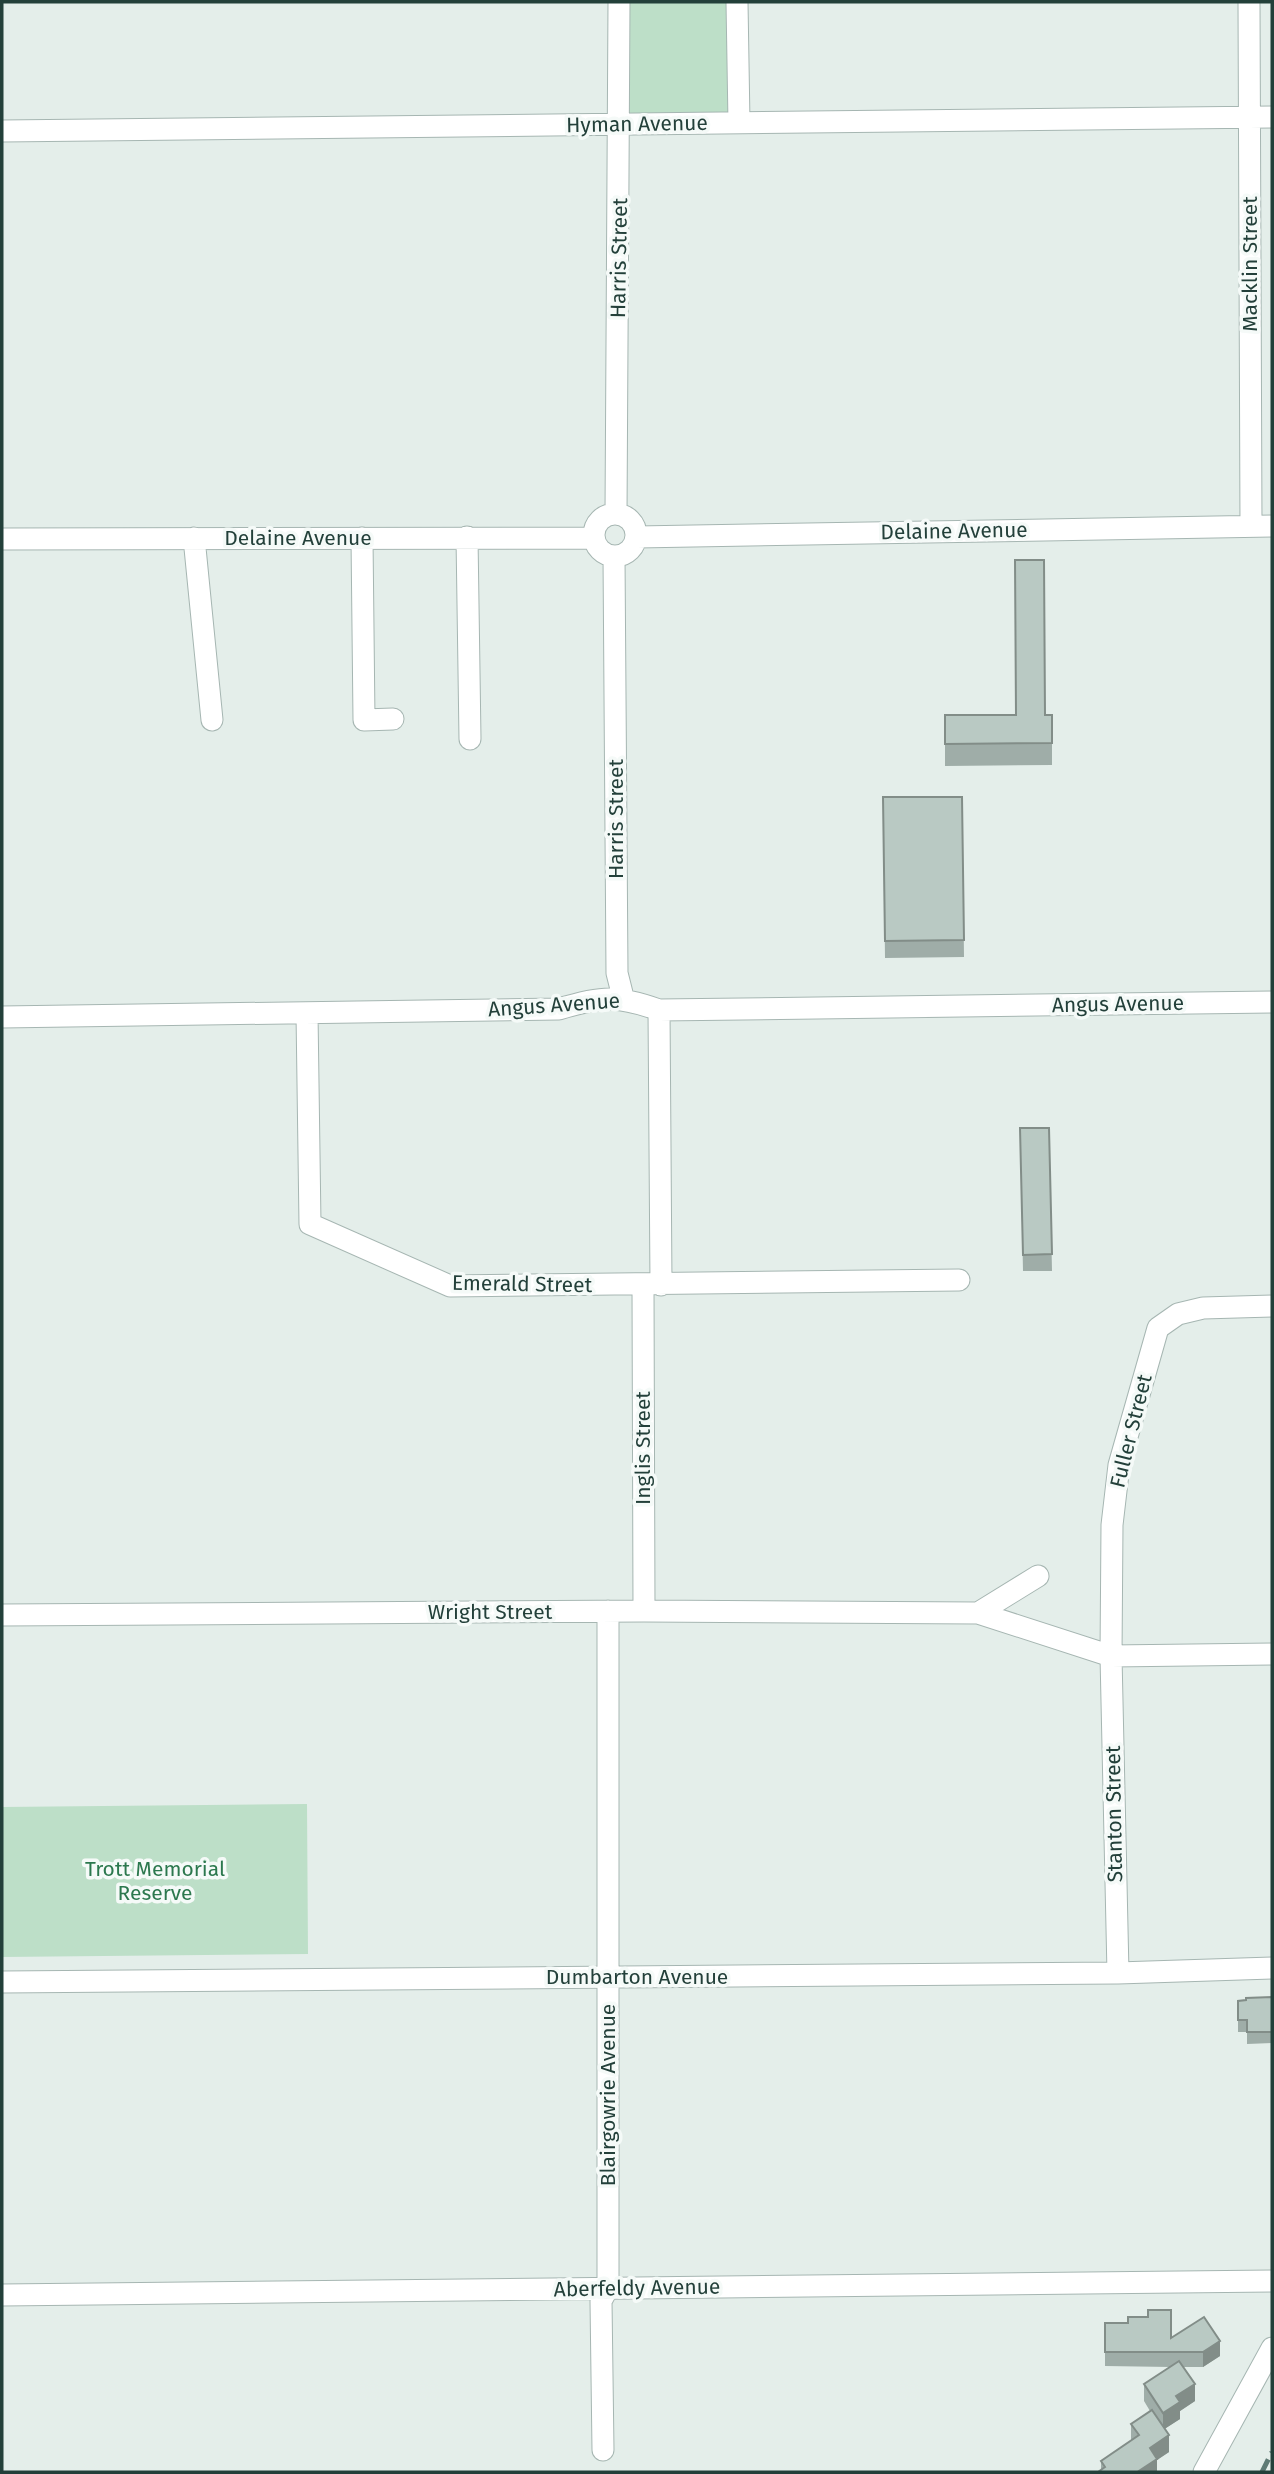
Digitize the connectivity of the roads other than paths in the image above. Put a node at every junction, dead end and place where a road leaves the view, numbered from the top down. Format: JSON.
{"nodes":[{"id":1,"x":619,"y":2,"type":"edge"},
{"id":2,"x":737,"y":2,"type":"edge"},
{"id":3,"x":1249,"y":2,"type":"edge"},
{"id":4,"x":1249,"y":117,"type":"junction"},
{"id":5,"x":1272,"y":117,"type":"edge"},
{"id":6,"x":739,"y":123,"type":"junction"},
{"id":7,"x":620,"y":124,"type":"junction"},
{"id":8,"x":2,"y":131,"type":"edge"},
{"id":9,"x":616,"y":514,"type":"junction"},
{"id":10,"x":1251,"y":526,"type":"junction"},
{"id":11,"x":1272,"y":526,"type":"edge"},
{"id":12,"x":467,"y":537,"type":"junction"},
{"id":13,"x":637,"y":537,"type":"junction"},
{"id":14,"x":194,"y":538,"type":"junction"},
{"id":15,"x":362,"y":538,"type":"junction"},
{"id":16,"x":594,"y":538,"type":"junction"},
{"id":17,"x":2,"y":539,"type":"edge"},
{"id":18,"x":614,"y":556,"type":"junction"},
{"id":19,"x":393,"y":719,"type":"dead end"},
{"id":20,"x":212,"y":720,"type":"dead end"},
{"id":21,"x":470,"y":739,"type":"dead end"},
{"id":22,"x":623,"y":997,"type":"junction"},
{"id":23,"x":1272,"y":1002,"type":"edge"},
{"id":24,"x":659,"y":1010,"type":"junction"},
{"id":25,"x":307,"y":1013,"type":"junction"},
{"id":26,"x":2,"y":1017,"type":"edge"},
{"id":27,"x":958,"y":1280,"type":"dead end"},
{"id":28,"x":652,"y":1286,"type":"junction"},
{"id":29,"x":1272,"y":1306,"type":"edge"},
{"id":30,"x":1038,"y":1576,"type":"dead end"},
{"id":31,"x":608,"y":1611,"type":"junction"},
{"id":32,"x":644,"y":1611,"type":"junction"},
{"id":33,"x":978,"y":1613,"type":"junction"},
{"id":34,"x":2,"y":1615,"type":"edge"},
{"id":35,"x":1272,"y":1654,"type":"edge"},
{"id":36,"x":1111,"y":1656,"type":"junction"},
{"id":37,"x":1272,"y":1968,"type":"edge"},
{"id":38,"x":1118,"y":1973,"type":"junction"},
{"id":39,"x":608,"y":1977,"type":"junction"},
{"id":40,"x":2,"y":1982,"type":"edge"},
{"id":41,"x":1272,"y":2281,"type":"edge"},
{"id":42,"x":608,"y":2288,"type":"junction"},
{"id":43,"x":2,"y":2295,"type":"edge"},
{"id":44,"x":1272,"y":2348,"type":"edge"},
{"id":45,"x":603,"y":2450,"type":"dead end"},
{"id":46,"x":1204,"y":2472,"type":"edge"}],
"edges":[{"from":1,"to":7,"type":"street","name":"Harris Street"},
{"from":2,"to":6,"type":"street"},
{"from":3,"to":4,"type":"street","name":"Macklin Street"},
{"from":4,"to":5,"type":"street","name":"Hyman Avenue"},
{"from":4,"to":6,"type":"street","name":"Hyman Avenue"},
{"from":4,"to":10,"type":"street","name":"Macklin Street"},
{"from":6,"to":7,"type":"street","name":"Hyman Avenue"},
{"from":7,"to":8,"type":"street","name":"Hyman Avenue"},
{"from":7,"to":9,"type":"street","name":"Harris Street"},
{"from":9,"to":13,"type":"street"},
{"from":9,"to":16,"type":"street"},
{"from":10,"to":11,"type":"street","name":"Delaine Avenue"},
{"from":10,"to":13,"type":"street","name":"Delaine Avenue"},
{"from":12,"to":15,"type":"street","name":"Delaine Avenue"},
{"from":12,"to":16,"type":"street","name":"Delaine Avenue"},
{"from":12,"to":21,"type":"street"},
{"from":13,"to":18,"type":"street"},
{"from":14,"to":15,"type":"street","name":"Delaine Avenue"},
{"from":14,"to":17,"type":"street","name":"Delaine Avenue"},
{"from":14,"to":20,"type":"street"},
{"from":15,"to":19,"type":"street"},
{"from":16,"to":18,"type":"street"},
{"from":18,"to":22,"type":"street","name":"Harris Street"},
{"from":22,"to":24,"type":"street","name":"Angus Avenue"},
{"from":22,"to":25,"type":"street","name":"Angus Avenue"},
{"from":23,"to":24,"type":"street","name":"Angus Avenue"},
{"from":24,"to":28,"type":"street","name":"Inglis Street"},
{"from":25,"to":26,"type":"street","name":"Angus Avenue"},
{"from":25,"to":28,"type":"street","name":"Emerald Street"},
{"from":27,"to":28,"type":"street","name":"Emerald Street"},
{"from":28,"to":32,"type":"street","name":"Inglis Street"},
{"from":29,"to":36,"type":"street","name":"Fuller Street"},
{"from":30,"to":33,"type":"street"},
{"from":31,"to":32,"type":"street","name":"Wright Street"},
{"from":31,"to":34,"type":"street","name":"Wright Street"},
{"from":31,"to":39,"type":"street","name":"Blairgowrie Avenue"},
{"from":32,"to":33,"type":"street","name":"Wright Street"},
{"from":33,"to":36,"type":"street","name":"Wright Street"},
{"from":35,"to":36,"type":"street","name":"Wright Street"},
{"from":36,"to":38,"type":"street","name":"Stanton Street"},
{"from":37,"to":38,"type":"street","name":"Dumbarton Avenue"},
{"from":38,"to":39,"type":"street","name":"Dumbarton Avenue"},
{"from":39,"to":40,"type":"street","name":"Dumbarton Avenue"},
{"from":39,"to":42,"type":"street","name":"Blairgowrie Avenue"},
{"from":41,"to":42,"type":"street","name":"Aberfeldy Avenue"},
{"from":42,"to":43,"type":"street","name":"Aberfeldy Avenue"},
{"from":42,"to":45,"type":"street","name":"Blairgowrie Avenue"},
{"from":44,"to":46,"type":"street"}]}
